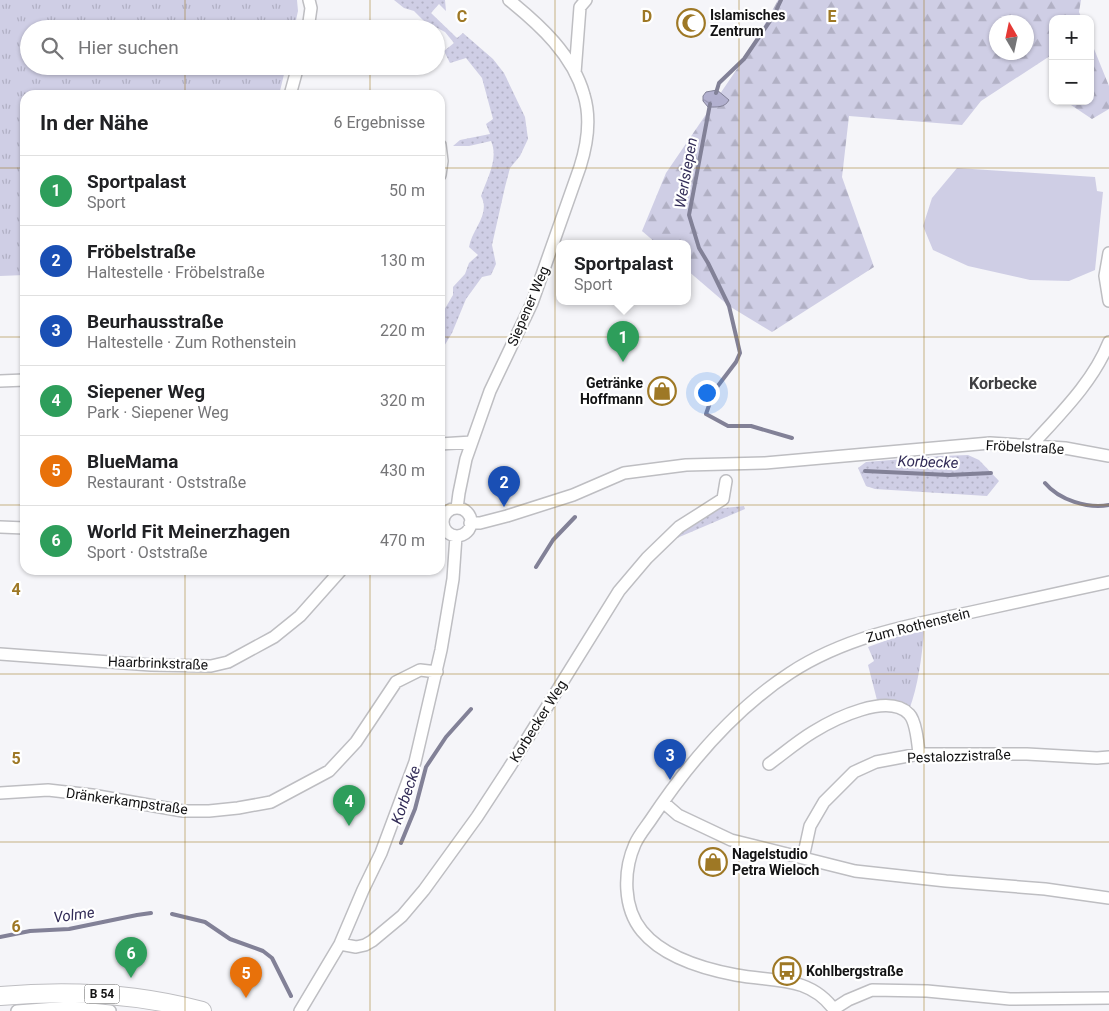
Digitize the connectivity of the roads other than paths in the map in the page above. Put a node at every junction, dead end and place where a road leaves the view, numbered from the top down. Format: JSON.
{"nodes":[{"id":1,"x":309,"y":0,"type":"edge"},
{"id":2,"x":509,"y":0,"type":"edge"},
{"id":3,"x":586,"y":0,"type":"edge"},
{"id":4,"x":309,"y":20,"type":"edge"},
{"id":5,"x":575,"y":73,"type":"junction"},
{"id":6,"x":296,"y":75,"type":"edge"},
{"id":7,"x":291,"y":90,"type":"edge"},
{"id":8,"x":1109,"y":257,"type":"edge"},
{"id":9,"x":1109,"y":301,"type":"edge"},
{"id":10,"x":1109,"y":342,"type":"edge"},
{"id":11,"x":20,"y":380,"type":"edge"},
{"id":12,"x":0,"y":381,"type":"edge"},
{"id":13,"x":472,"y":442,"type":"junction"},
{"id":14,"x":445,"y":443,"type":"edge"},
{"id":15,"x":1032,"y":445,"type":"junction"},
{"id":16,"x":1109,"y":456,"type":"edge"},
{"id":17,"x":726,"y":480,"type":"dead end"},
{"id":18,"x":457,"y":508,"type":"junction"},
{"id":19,"x":445,"y":517,"type":"edge"},
{"id":20,"x":470,"y":523,"type":"junction"},
{"id":21,"x":0,"y":527,"type":"edge"},
{"id":22,"x":20,"y":528,"type":"edge"},
{"id":23,"x":445,"y":530,"type":"edge"},
{"id":24,"x":456,"y":536,"type":"junction"},
{"id":25,"x":337,"y":575,"type":"edge"},
{"id":26,"x":1109,"y":582,"type":"edge"},
{"id":27,"x":0,"y":654,"type":"edge"},
{"id":28,"x":437,"y":672,"type":"junction"},
{"id":29,"x":919,"y":754,"type":"junction"},
{"id":30,"x":1109,"y":757,"type":"edge"},
{"id":31,"x":769,"y":764,"type":"dead end"},
{"id":32,"x":0,"y":793,"type":"edge"},
{"id":33,"x":662,"y":802,"type":"junction"},
{"id":34,"x":802,"y":858,"type":"junction"},
{"id":35,"x":1109,"y":898,"type":"edge"},
{"id":36,"x":340,"y":944,"type":"junction"},
{"id":37,"x":0,"y":996,"type":"edge"},
{"id":38,"x":1109,"y":998,"type":"edge"},
{"id":39,"x":70,"y":999,"type":"junction"},
{"id":40,"x":834,"y":1010,"type":"edge"},
{"id":41,"x":17,"y":1011,"type":"edge"},
{"id":42,"x":110,"y":1011,"type":"edge"},
{"id":43,"x":202,"y":1011,"type":"edge"},
{"id":44,"x":300,"y":1011,"type":"edge"}],
"edges":[{"from":1,"to":4,"type":"street"},
{"from":2,"to":5,"type":"street","name":"Siepener Weg"},
{"from":3,"to":5,"type":"street","name":"Siepener Weg"},
{"from":5,"to":13,"type":"street","name":"Siepener Weg"},
{"from":6,"to":7,"type":"street"},
{"from":8,"to":9,"type":"street"},
{"from":10,"to":15,"type":"street"},
{"from":11,"to":12,"type":"street"},
{"from":13,"to":14,"type":"street"},
{"from":13,"to":18,"type":"street","name":"Siepener Weg"},
{"from":15,"to":16,"type":"street","name":"Fröbelstraße"},
{"from":15,"to":20,"type":"street","name":"Fröbelstraße"},
{"from":17,"to":36,"type":"street","name":"Korbecker Weg"},
{"from":18,"to":19,"type":"street","name":"Siepener Weg"},
{"from":18,"to":20,"type":"street"},
{"from":20,"to":24,"type":"street"},
{"from":21,"to":22,"type":"street"},
{"from":23,"to":24,"type":"street","name":"Siepener Weg"},
{"from":24,"to":28,"type":"street"},
{"from":25,"to":27,"type":"street","name":"Haarbrinkstraße"},
{"from":26,"to":33,"type":"street","name":"Zum Rothenstein"},
{"from":28,"to":32,"type":"street","name":"Dränkerkampstraße"},
{"from":28,"to":36,"type":"street"},
{"from":29,"to":30,"type":"street","name":"Pestalozzistraße"},
{"from":29,"to":31,"type":"street"},
{"from":29,"to":34,"type":"street","name":"Pestalozzistraße"},
{"from":33,"to":34,"type":"street"},
{"from":33,"to":40,"type":"street","name":"Zum Rothenstein"},
{"from":34,"to":35,"type":"street"},
{"from":36,"to":44,"type":"street"},
{"from":37,"to":39,"type":"main road","number":"B 54"},
{"from":38,"to":40,"type":"street"},
{"from":39,"to":41,"type":"street"},
{"from":39,"to":42,"type":"street"},
{"from":39,"to":43,"type":"main road","number":"B 54"}]}
